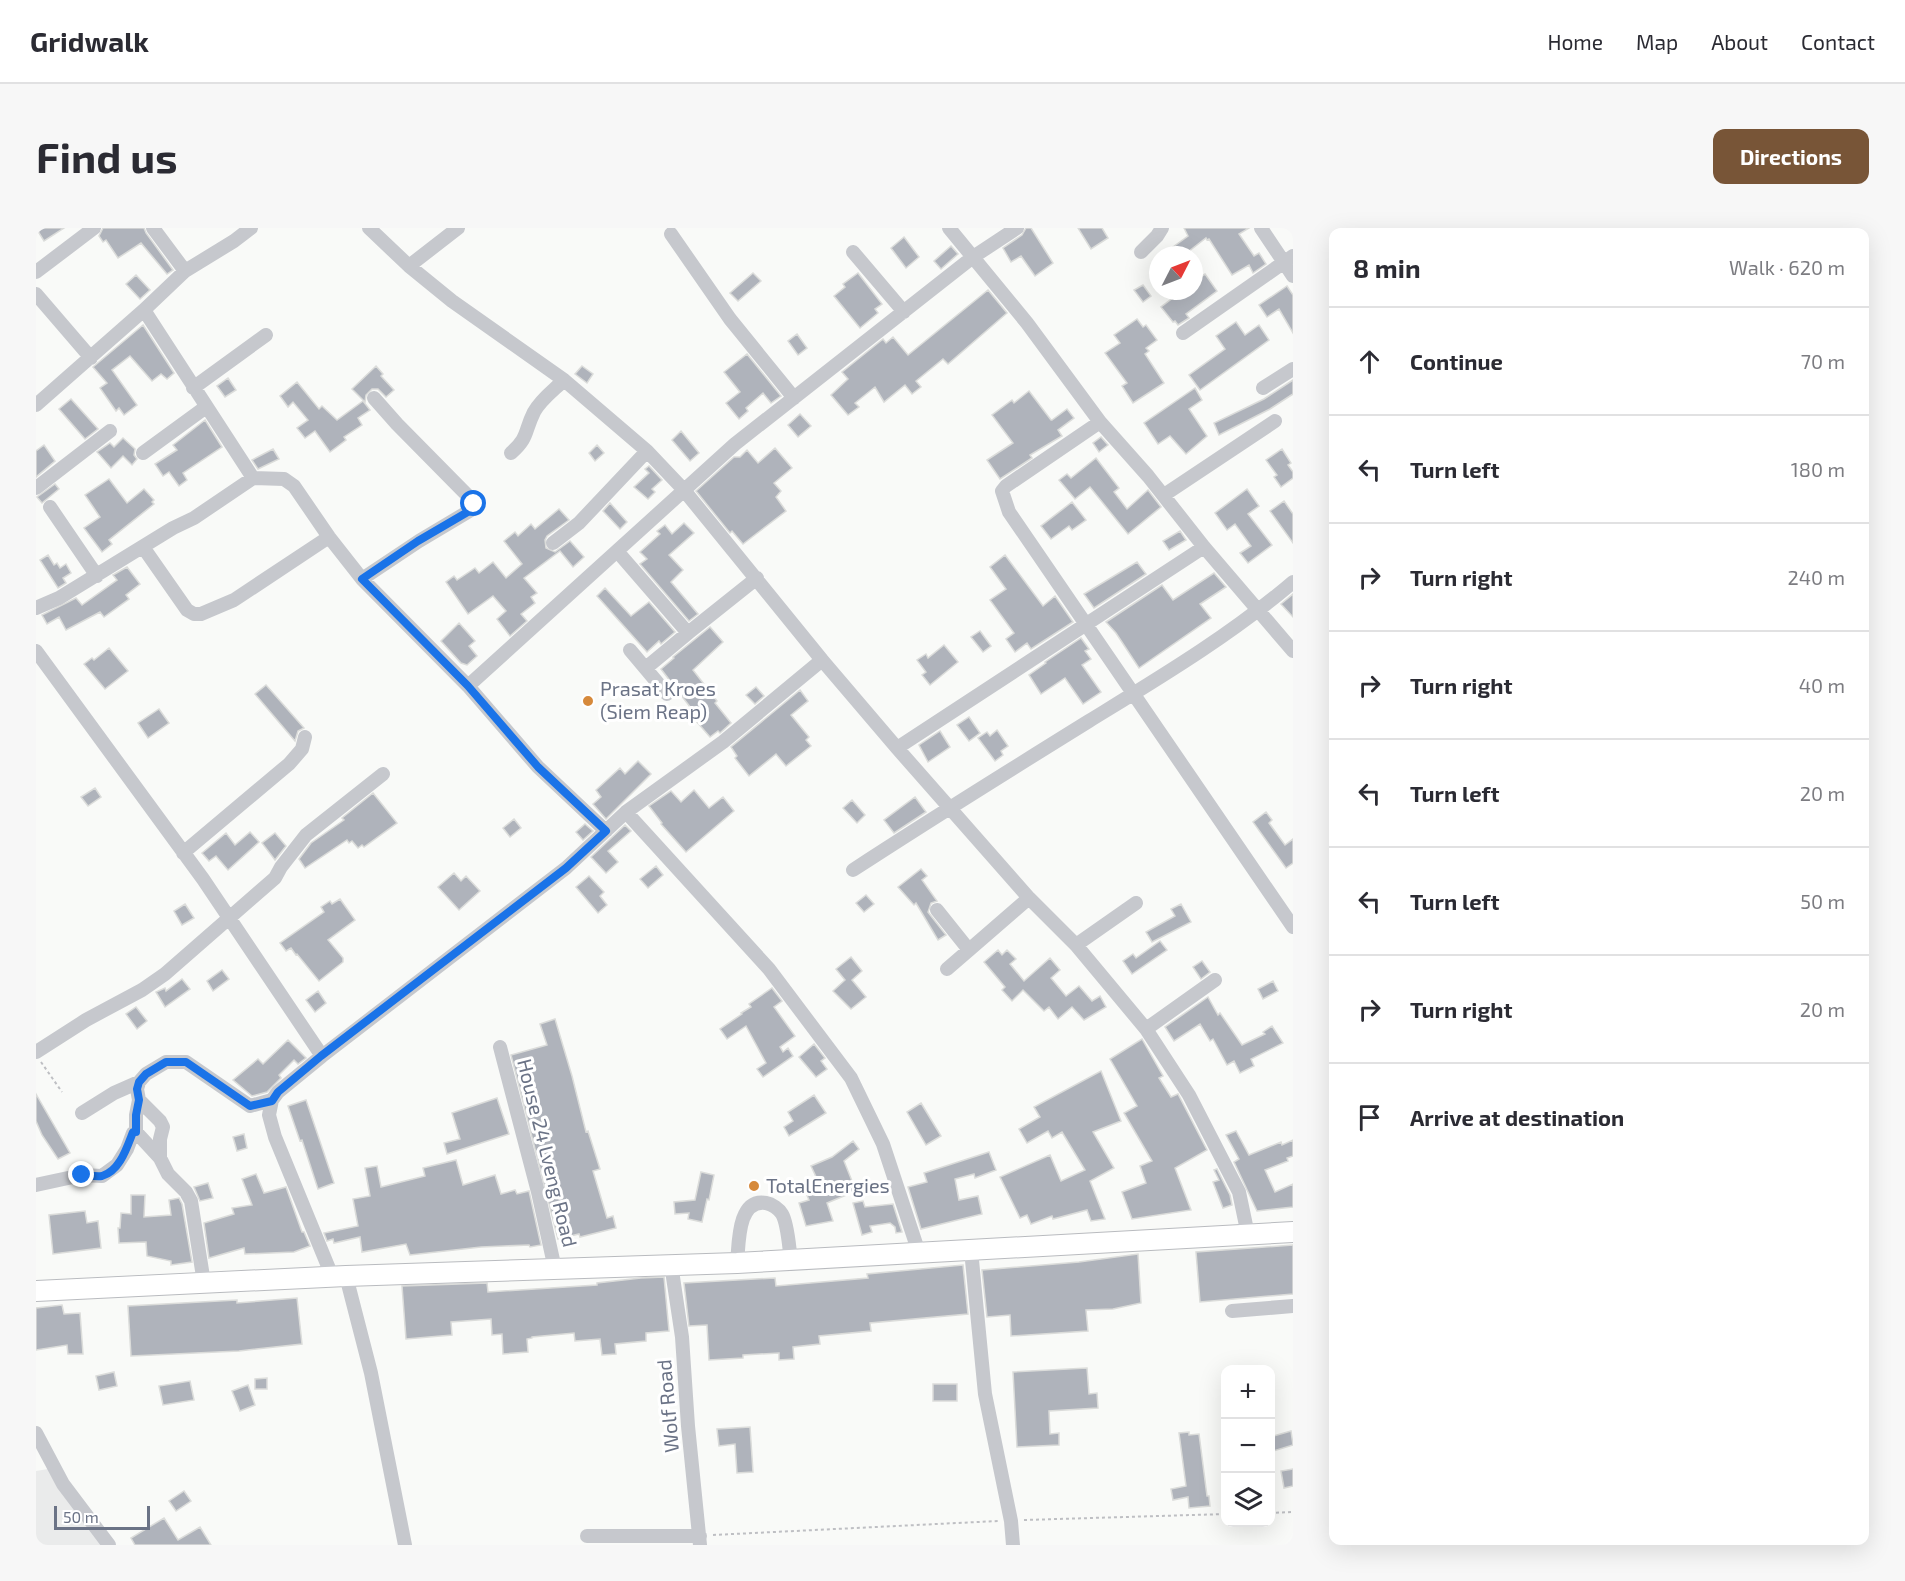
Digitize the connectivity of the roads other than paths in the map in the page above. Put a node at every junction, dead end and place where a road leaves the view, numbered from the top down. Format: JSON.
{"nodes":[{"id":1,"x":94,"y":228,"type":"edge"},
{"id":2,"x":153,"y":228,"type":"edge"},
{"id":3,"x":251,"y":228,"type":"edge"},
{"id":4,"x":369,"y":228,"type":"edge"},
{"id":5,"x":458,"y":228,"type":"edge"},
{"id":6,"x":949,"y":228,"type":"edge"},
{"id":7,"x":1017,"y":228,"type":"edge"},
{"id":8,"x":1162,"y":228,"type":"edge"},
{"id":9,"x":1261,"y":228,"type":"edge"},
{"id":10,"x":671,"y":234,"type":"dead end"},
{"id":11,"x":853,"y":252,"type":"dead end"},
{"id":12,"x":1141,"y":252,"type":"dead end"},
{"id":13,"x":973,"y":257,"type":"junction"},
{"id":14,"x":1289,"y":260,"type":"edge"},
{"id":15,"x":409,"y":266,"type":"junction"},
{"id":16,"x":185,"y":271,"type":"junction"},
{"id":17,"x":36,"y":272,"type":"edge"},
{"id":18,"x":1293,"y":276,"type":"edge"},
{"id":19,"x":36,"y":294,"type":"edge"},
{"id":20,"x":144,"y":310,"type":"junction"},
{"id":21,"x":904,"y":312,"type":"junction"},
{"id":22,"x":1183,"y":333,"type":"dead end"},
{"id":23,"x":266,"y":335,"type":"dead end"},
{"id":24,"x":91,"y":358,"type":"junction"},
{"id":25,"x":1293,"y":369,"type":"edge"},
{"id":26,"x":564,"y":380,"type":"junction"},
{"id":27,"x":193,"y":388,"type":"junction"},
{"id":28,"x":1263,"y":388,"type":"dead end"},
{"id":29,"x":375,"y":398,"type":"dead end"},
{"id":30,"x":794,"y":398,"type":"junction"},
{"id":31,"x":36,"y":405,"type":"edge"},
{"id":32,"x":206,"y":407,"type":"junction"},
{"id":33,"x":1100,"y":422,"type":"junction"},
{"id":34,"x":1275,"y":422,"type":"dead end"},
{"id":35,"x":110,"y":431,"type":"dead end"},
{"id":36,"x":647,"y":451,"type":"junction"},
{"id":37,"x":143,"y":453,"type":"dead end"},
{"id":38,"x":511,"y":453,"type":"dead end"},
{"id":39,"x":253,"y":478,"type":"junction"},
{"id":40,"x":36,"y":488,"type":"edge"},
{"id":41,"x":683,"y":489,"type":"junction"},
{"id":42,"x":1164,"y":495,"type":"junction"},
{"id":43,"x":50,"y":507,"type":"dead end"},
{"id":44,"x":329,"y":537,"type":"junction"},
{"id":45,"x":553,"y":543,"type":"dead end"},
{"id":46,"x":143,"y":547,"type":"junction"},
{"id":47,"x":1204,"y":547,"type":"junction"},
{"id":48,"x":617,"y":551,"type":"junction"},
{"id":49,"x":97,"y":576,"type":"junction"},
{"id":50,"x":757,"y":578,"type":"junction"},
{"id":51,"x":362,"y":579,"type":"junction"},
{"id":52,"x":1293,"y":582,"type":"edge"},
{"id":53,"x":36,"y":608,"type":"edge"},
{"id":54,"x":1258,"y":612,"type":"junction"},
{"id":55,"x":1085,"y":625,"type":"junction"},
{"id":56,"x":688,"y":633,"type":"junction"},
{"id":57,"x":630,"y":650,"type":"dead end"},
{"id":58,"x":36,"y":651,"type":"edge"},
{"id":59,"x":1293,"y":651,"type":"edge"},
{"id":60,"x":822,"y":660,"type":"junction"},
{"id":61,"x":647,"y":667,"type":"junction"},
{"id":62,"x":468,"y":686,"type":"junction"},
{"id":63,"x":1134,"y":693,"type":"junction"},
{"id":64,"x":667,"y":694,"type":"dead end"},
{"id":65,"x":305,"y":737,"type":"dead end"},
{"id":66,"x":897,"y":748,"type":"junction"},
{"id":67,"x":383,"y":774,"type":"dead end"},
{"id":68,"x":948,"y":808,"type":"junction"},
{"id":69,"x":626,"y":812,"type":"junction"},
{"id":70,"x":606,"y":831,"type":"junction"},
{"id":71,"x":183,"y":852,"type":"junction"},
{"id":72,"x":854,"y":870,"type":"dead end"},
{"id":73,"x":1029,"y":898,"type":"junction"},
{"id":74,"x":1136,"y":903,"type":"dead end"},
{"id":75,"x":937,"y":910,"type":"dead end"},
{"id":76,"x":229,"y":919,"type":"junction"},
{"id":77,"x":1293,"y":927,"type":"edge"},
{"id":78,"x":1076,"y":945,"type":"junction"},
{"id":79,"x":969,"y":950,"type":"junction"},
{"id":80,"x":947,"y":969,"type":"dead end"},
{"id":81,"x":1215,"y":980,"type":"dead end"},
{"id":82,"x":1146,"y":1029,"type":"junction"},
{"id":83,"x":500,"y":1047,"type":"dead end"},
{"id":84,"x":37,"y":1054,"type":"edge"},
{"id":85,"x":321,"y":1056,"type":"junction"},
{"id":86,"x":139,"y":1082,"type":"junction"},
{"id":87,"x":139,"y":1100,"type":"junction"},
{"id":88,"x":272,"y":1101,"type":"junction"},
{"id":89,"x":82,"y":1113,"type":"dead end"},
{"id":90,"x":136,"y":1132,"type":"junction"},
{"id":91,"x":160,"y":1158,"type":"junction"},
{"id":92,"x":36,"y":1185,"type":"edge"},
{"id":93,"x":1293,"y":1232,"type":"edge"},
{"id":94,"x":1248,"y":1235,"type":"junction"},
{"id":95,"x":971,"y":1250,"type":"junction"},
{"id":96,"x":919,"y":1253,"type":"junction"},
{"id":97,"x":791,"y":1260,"type":"junction"},
{"id":98,"x":737,"y":1263,"type":"junction"},
{"id":99,"x":671,"y":1264,"type":"junction"},
{"id":100,"x":555,"y":1269,"type":"junction"},
{"id":101,"x":339,"y":1276,"type":"junction"},
{"id":102,"x":204,"y":1283,"type":"junction"},
{"id":103,"x":36,"y":1291,"type":"edge"},
{"id":104,"x":1293,"y":1306,"type":"edge"},
{"id":105,"x":1232,"y":1311,"type":"dead end"},
{"id":106,"x":36,"y":1433,"type":"edge"},
{"id":107,"x":587,"y":1536,"type":"dead end"},
{"id":108,"x":700,"y":1540,"type":"edge"},
{"id":109,"x":109,"y":1545,"type":"edge"},
{"id":110,"x":405,"y":1545,"type":"edge"},
{"id":111,"x":1013,"y":1545,"type":"edge"}],
"edges":[{"from":1,"to":17,"type":"street"},
{"from":2,"to":16,"type":"street"},
{"from":3,"to":16,"type":"street"},
{"from":4,"to":15,"type":"street"},
{"from":5,"to":15,"type":"street"},
{"from":6,"to":13,"type":"street"},
{"from":7,"to":13,"type":"street"},
{"from":8,"to":12,"type":"street"},
{"from":9,"to":14,"type":"street"},
{"from":10,"to":30,"type":"street"},
{"from":11,"to":21,"type":"street"},
{"from":13,"to":21,"type":"street"},
{"from":13,"to":33,"type":"street"},
{"from":14,"to":18,"type":"street"},
{"from":14,"to":22,"type":"street"},
{"from":15,"to":26,"type":"street"},
{"from":16,"to":20,"type":"street"},
{"from":19,"to":24,"type":"street"},
{"from":20,"to":24,"type":"street"},
{"from":20,"to":27,"type":"street"},
{"from":21,"to":30,"type":"street"},
{"from":23,"to":27,"type":"street"},
{"from":24,"to":31,"type":"street"},
{"from":25,"to":28,"type":"street"},
{"from":26,"to":36,"type":"street"},
{"from":26,"to":38,"type":"street"},
{"from":27,"to":32,"type":"street"},
{"from":29,"to":51,"type":"street"},
{"from":30,"to":41,"type":"street"},
{"from":32,"to":37,"type":"street"},
{"from":32,"to":39,"type":"street"},
{"from":33,"to":42,"type":"street"},
{"from":33,"to":55,"type":"street"},
{"from":34,"to":42,"type":"street"},
{"from":35,"to":40,"type":"street"},
{"from":36,"to":41,"type":"street"},
{"from":36,"to":45,"type":"street"},
{"from":39,"to":44,"type":"street"},
{"from":39,"to":46,"type":"street"},
{"from":41,"to":48,"type":"street"},
{"from":41,"to":50,"type":"street"},
{"from":42,"to":47,"type":"street"},
{"from":43,"to":49,"type":"street"},
{"from":44,"to":46,"type":"street"},
{"from":44,"to":51,"type":"street"},
{"from":46,"to":49,"type":"street"},
{"from":47,"to":54,"type":"street"},
{"from":47,"to":55,"type":"street"},
{"from":48,"to":56,"type":"street"},
{"from":48,"to":62,"type":"street"},
{"from":49,"to":53,"type":"street"},
{"from":50,"to":56,"type":"street"},
{"from":50,"to":60,"type":"street"},
{"from":51,"to":62,"type":"street"},
{"from":52,"to":54,"type":"street"},
{"from":54,"to":59,"type":"street"},
{"from":54,"to":63,"type":"street"},
{"from":55,"to":63,"type":"street"},
{"from":55,"to":66,"type":"street"},
{"from":56,"to":61,"type":"street"},
{"from":57,"to":61,"type":"street"},
{"from":58,"to":71,"type":"street"},
{"from":60,"to":66,"type":"street"},
{"from":60,"to":69,"type":"street"},
{"from":61,"to":64,"type":"street"},
{"from":62,"to":70,"type":"street"},
{"from":63,"to":68,"type":"street"},
{"from":63,"to":77,"type":"street"},
{"from":65,"to":71,"type":"street"},
{"from":66,"to":68,"type":"street"},
{"from":67,"to":76,"type":"street"},
{"from":68,"to":72,"type":"street"},
{"from":68,"to":73,"type":"street"},
{"from":69,"to":70,"type":"street"},
{"from":69,"to":96,"type":"street"},
{"from":70,"to":85,"type":"street"},
{"from":71,"to":76,"type":"street"},
{"from":73,"to":78,"type":"street"},
{"from":73,"to":79,"type":"street"},
{"from":74,"to":78,"type":"street"},
{"from":75,"to":79,"type":"street"},
{"from":76,"to":84,"type":"street"},
{"from":76,"to":85,"type":"street"},
{"from":78,"to":82,"type":"street"},
{"from":79,"to":80,"type":"street"},
{"from":81,"to":82,"type":"street"},
{"from":82,"to":94,"type":"street"},
{"from":83,"to":100,"type":"street","name":"House 24 Lveng Road"},
{"from":85,"to":88,"type":"street"},
{"from":86,"to":87,"type":"street"},
{"from":86,"to":88,"type":"street"},
{"from":86,"to":89,"type":"street"},
{"from":87,"to":90,"type":"street"},
{"from":87,"to":91,"type":"street"},
{"from":88,"to":101,"type":"street"},
{"from":90,"to":91,"type":"street"},
{"from":90,"to":92,"type":"street"},
{"from":91,"to":102,"type":"street"},
{"from":93,"to":94,"type":"highway"},
{"from":94,"to":95,"type":"highway"},
{"from":95,"to":96,"type":"highway"},
{"from":95,"to":111,"type":"street"},
{"from":96,"to":97,"type":"highway"},
{"from":97,"to":98,"type":"highway"},
{"from":97,"to":98,"type":"street"},
{"from":98,"to":99,"type":"highway"},
{"from":99,"to":100,"type":"highway"},
{"from":99,"to":108,"type":"street","name":"Wolf Road"},
{"from":100,"to":101,"type":"highway"},
{"from":101,"to":102,"type":"highway"},
{"from":101,"to":110,"type":"street"},
{"from":102,"to":103,"type":"highway"},
{"from":104,"to":105,"type":"street"},
{"from":106,"to":109,"type":"street"},
{"from":107,"to":108,"type":"street"}]}
